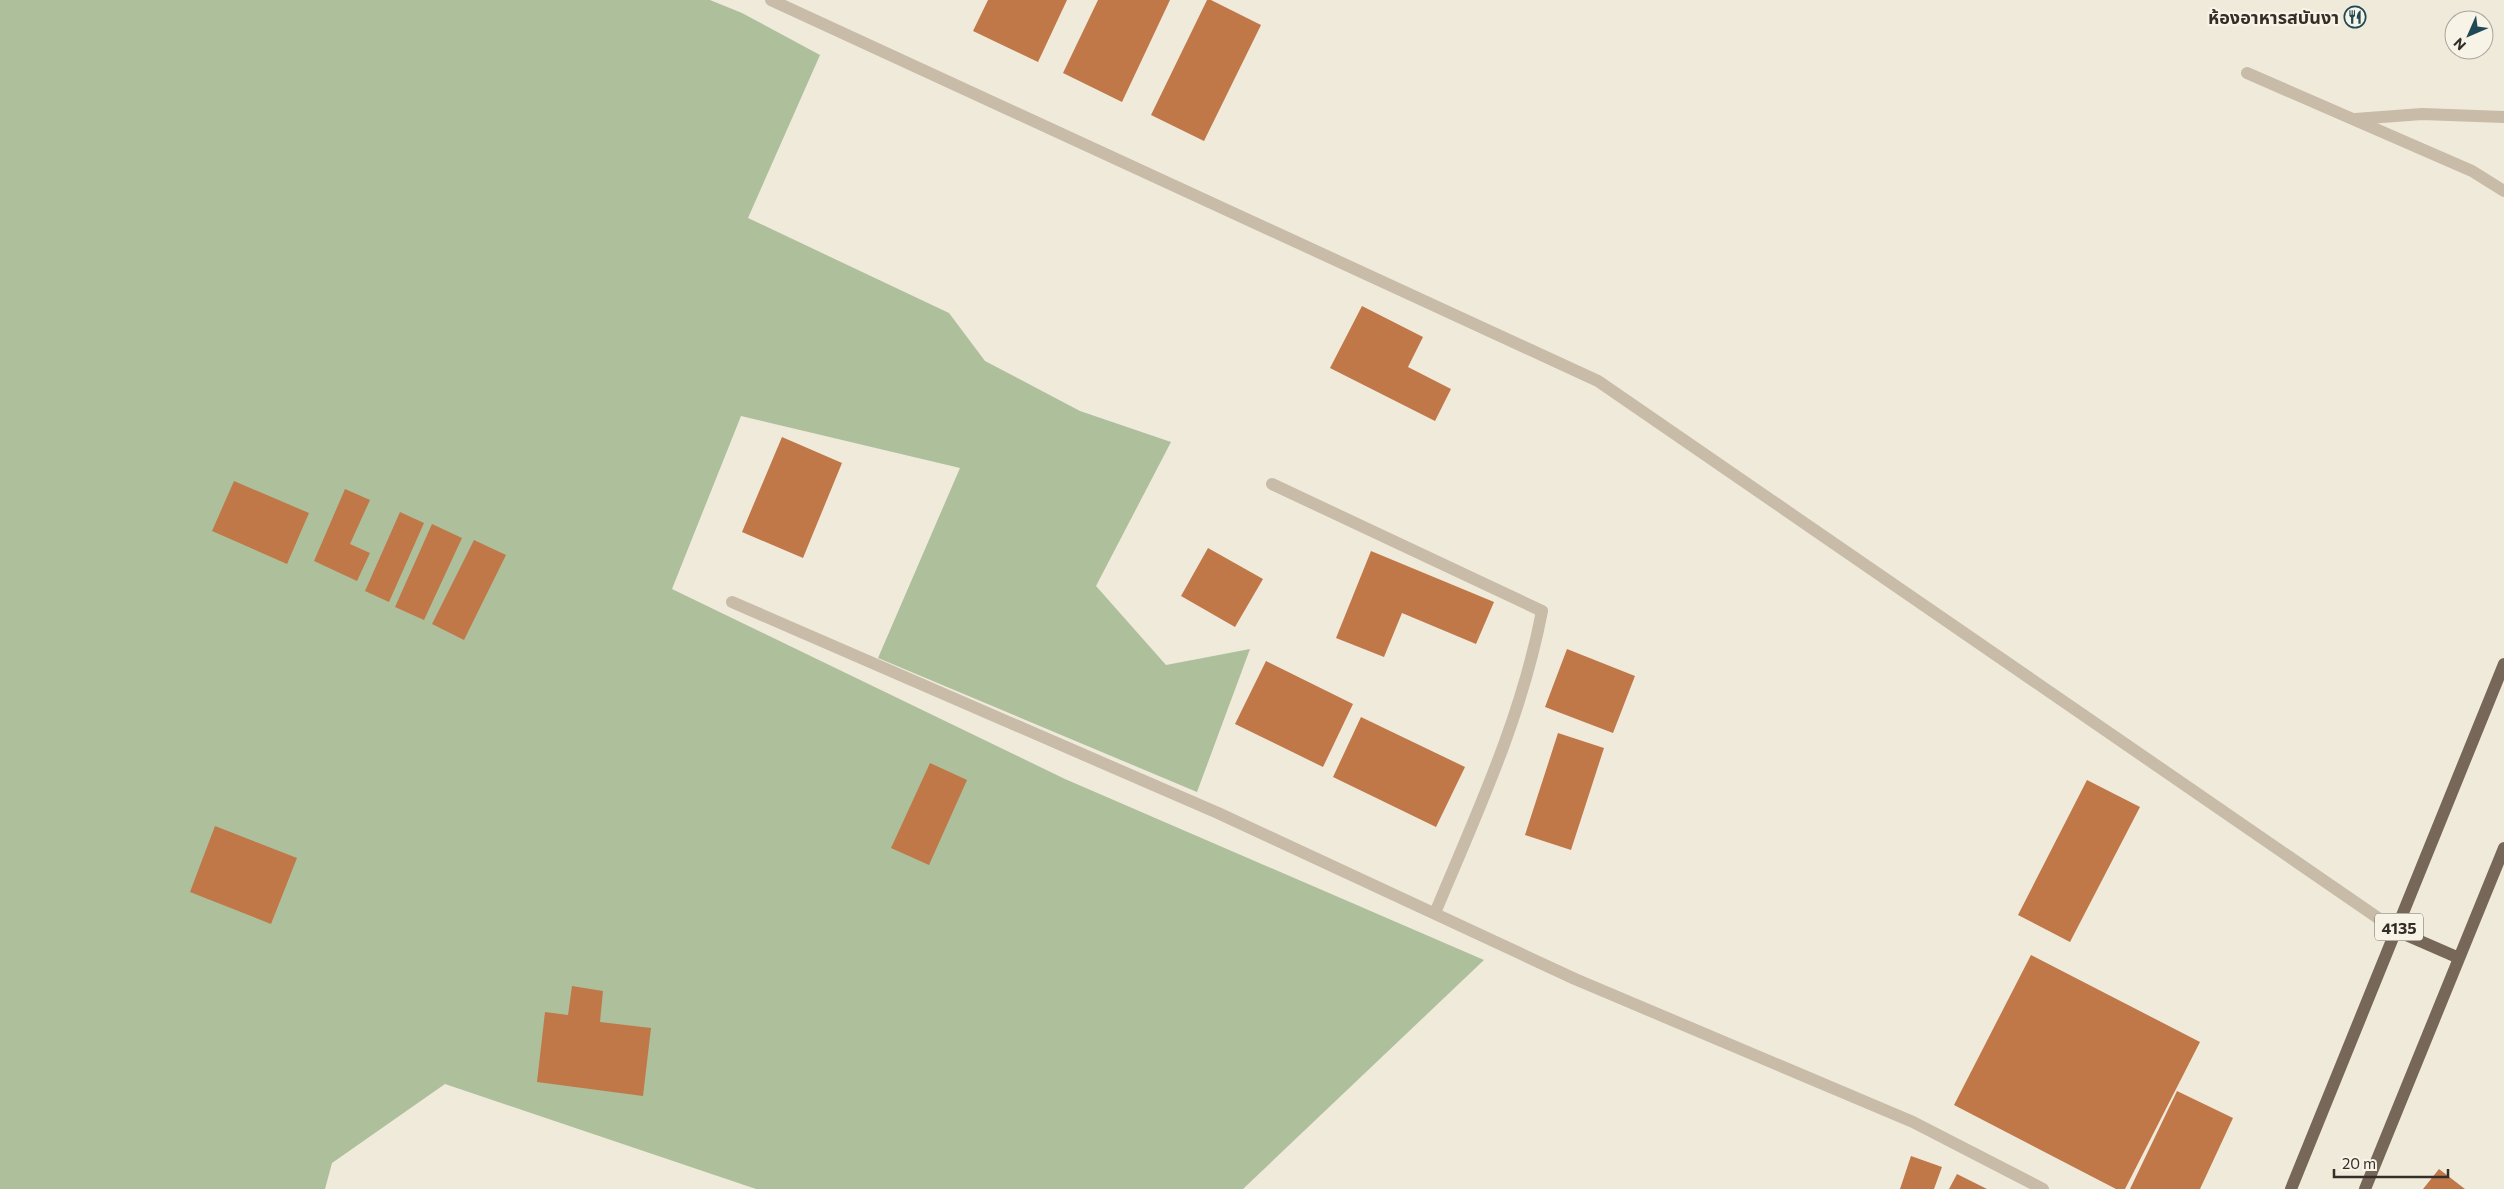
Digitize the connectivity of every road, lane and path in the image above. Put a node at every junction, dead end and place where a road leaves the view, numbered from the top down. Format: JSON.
{"nodes":[{"id":1,"x":771,"y":0,"type":"edge"},
{"id":2,"x":2247,"y":73,"type":"dead end"},
{"id":3,"x":2504,"y":117,"type":"edge"},
{"id":4,"x":2353,"y":119,"type":"junction"},
{"id":5,"x":2504,"y":191,"type":"edge"},
{"id":6,"x":1272,"y":484,"type":"dead end"},
{"id":7,"x":732,"y":602,"type":"dead end"},
{"id":8,"x":2504,"y":664,"type":"edge"},
{"id":9,"x":2504,"y":848,"type":"edge"},
{"id":10,"x":1435,"y":914,"type":"junction"},
{"id":11,"x":2397,"y":931,"type":"junction"},
{"id":12,"x":2459,"y":958,"type":"junction"},
{"id":13,"x":2043,"y":1189,"type":"edge"},
{"id":14,"x":2291,"y":1189,"type":"edge"},
{"id":15,"x":2365,"y":1189,"type":"edge"}],
"edges":[{"from":1,"to":11,"type":"street"},
{"from":2,"to":4,"type":"street"},
{"from":3,"to":4,"type":"street"},
{"from":4,"to":5,"type":"street"},
{"from":6,"to":10,"type":"street"},
{"from":7,"to":10,"type":"street"},
{"from":8,"to":11,"type":"main road","number":"4135"},
{"from":9,"to":12,"type":"main road"},
{"from":10,"to":13,"type":"street"},
{"from":11,"to":12,"type":"main road"},
{"from":11,"to":14,"type":"main road","number":"4135"},
{"from":12,"to":15,"type":"main road"}]}
